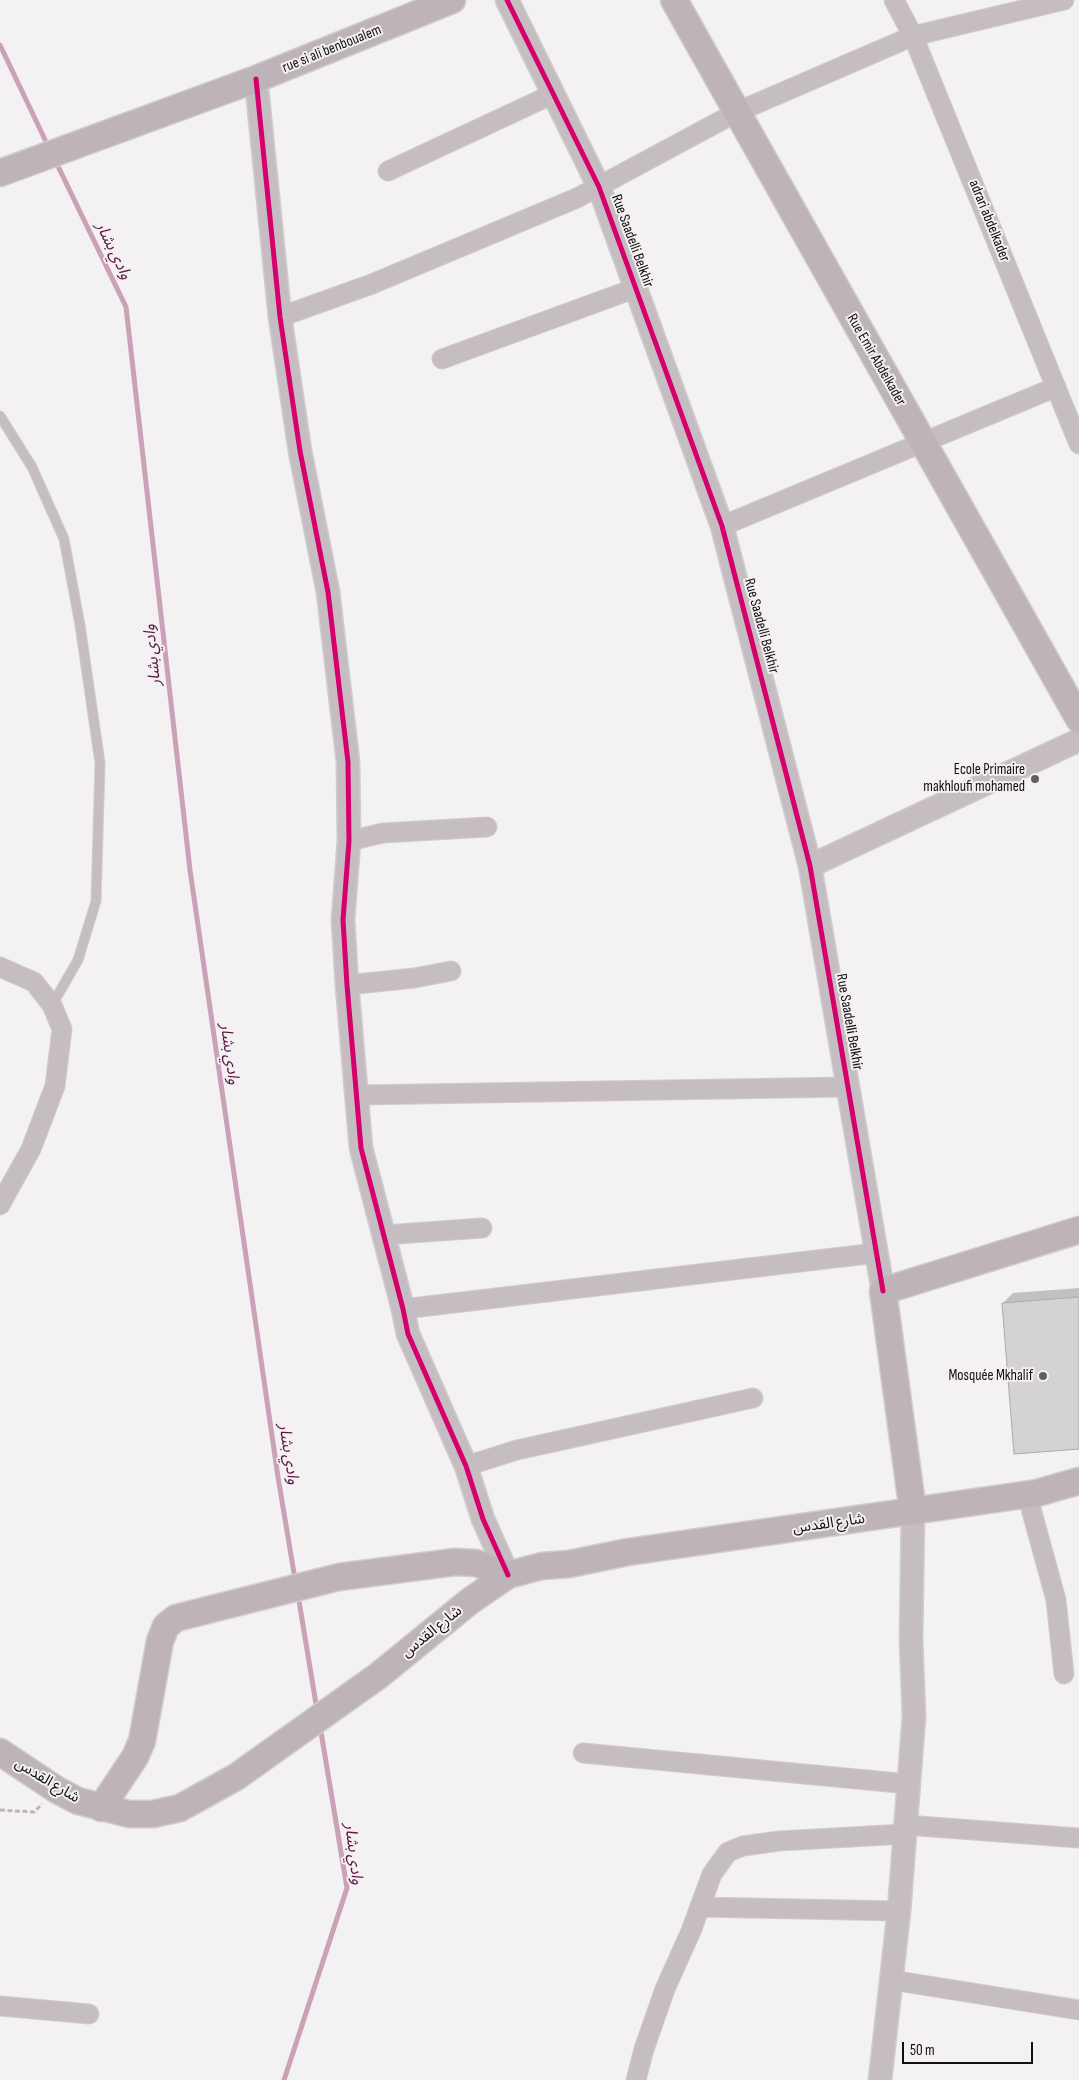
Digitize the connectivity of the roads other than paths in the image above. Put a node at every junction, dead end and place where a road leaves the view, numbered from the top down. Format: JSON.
{"nodes":[{"id":1,"x":452,"y":0,"type":"edge"},
{"id":2,"x":507,"y":0,"type":"edge"},
{"id":3,"x":674,"y":0,"type":"edge"},
{"id":4,"x":894,"y":0,"type":"edge"},
{"id":5,"x":1064,"y":0,"type":"edge"},
{"id":6,"x":914,"y":36,"type":"junction"},
{"id":7,"x":256,"y":79,"type":"junction"},
{"id":8,"x":554,"y":94,"type":"junction"},
{"id":9,"x":737,"y":112,"type":"junction"},
{"id":10,"x":388,"y":171,"type":"dead end"},
{"id":11,"x":0,"y":173,"type":"edge"},
{"id":12,"x":599,"y":187,"type":"junction"},
{"id":13,"x":636,"y":288,"type":"junction"},
{"id":14,"x":280,"y":317,"type":"junction"},
{"id":15,"x":442,"y":359,"type":"dead end"},
{"id":16,"x":1056,"y":387,"type":"junction"},
{"id":17,"x":0,"y":416,"type":"edge"},
{"id":18,"x":923,"y":442,"type":"junction"},
{"id":19,"x":1079,"y":444,"type":"edge"},
{"id":20,"x":722,"y":526,"type":"junction"},
{"id":21,"x":1079,"y":719,"type":"edge"},
{"id":22,"x":1079,"y":740,"type":"edge"},
{"id":23,"x":487,"y":827,"type":"dead end"},
{"id":24,"x":349,"y":841,"type":"junction"},
{"id":25,"x":810,"y":866,"type":"junction"},
{"id":26,"x":0,"y":967,"type":"edge"},
{"id":27,"x":451,"y":971,"type":"dead end"},
{"id":28,"x":347,"y":985,"type":"junction"},
{"id":29,"x":52,"y":1004,"type":"junction"},
{"id":30,"x":848,"y":1087,"type":"junction"},
{"id":31,"x":357,"y":1095,"type":"junction"},
{"id":32,"x":0,"y":1204,"type":"edge"},
{"id":33,"x":482,"y":1228,"type":"dead end"},
{"id":34,"x":1079,"y":1230,"type":"edge"},
{"id":35,"x":384,"y":1235,"type":"junction"},
{"id":36,"x":876,"y":1253,"type":"junction"},
{"id":37,"x":883,"y":1291,"type":"junction"},
{"id":38,"x":403,"y":1309,"type":"junction"},
{"id":39,"x":753,"y":1398,"type":"dead end"},
{"id":40,"x":466,"y":1466,"type":"junction"},
{"id":41,"x":1079,"y":1481,"type":"edge"},
{"id":42,"x":1027,"y":1494,"type":"junction"},
{"id":43,"x":914,"y":1512,"type":"junction"},
{"id":44,"x":508,"y":1575,"type":"junction"},
{"id":45,"x":1064,"y":1674,"type":"dead end"},
{"id":46,"x":0,"y":1752,"type":"edge"},
{"id":47,"x":583,"y":1753,"type":"dead end"},
{"id":48,"x":908,"y":1784,"type":"junction"},
{"id":49,"x":101,"y":1808,"type":"junction"},
{"id":50,"x":905,"y":1830,"type":"junction"},
{"id":51,"x":1079,"y":1838,"type":"edge"},
{"id":52,"x":700,"y":1907,"type":"junction"},
{"id":53,"x":898,"y":1911,"type":"junction"},
{"id":54,"x":891,"y":1980,"type":"junction"},
{"id":55,"x":0,"y":2006,"type":"edge"},
{"id":56,"x":1079,"y":2010,"type":"edge"},
{"id":57,"x":89,"y":2014,"type":"dead end"},
{"id":58,"x":636,"y":2080,"type":"edge"},
{"id":59,"x":880,"y":2080,"type":"edge"}],
"edges":[{"from":1,"to":7,"type":"main road","name":"rue si ali benboualem"},
{"from":2,"to":8,"type":"street","name":"Rue Saadelli Belkhir"},
{"from":3,"to":9,"type":"main road","name":"Rue Emir Abdelkader"},
{"from":4,"to":6,"type":"street","name":"adrari abdelkader"},
{"from":5,"to":6,"type":"street"},
{"from":6,"to":9,"type":"street"},
{"from":6,"to":16,"type":"street","name":"adrari abdelkader"},
{"from":7,"to":11,"type":"main road","name":"rue si ali benboualem"},
{"from":7,"to":14,"type":"street"},
{"from":8,"to":10,"type":"street"},
{"from":8,"to":12,"type":"street","name":"Rue Saadelli Belkhir"},
{"from":9,"to":12,"type":"street"},
{"from":9,"to":18,"type":"main road","name":"Rue Emir Abdelkader"},
{"from":12,"to":13,"type":"street","name":"Rue Saadelli Belkhir"},
{"from":12,"to":14,"type":"street"},
{"from":13,"to":15,"type":"street"},
{"from":13,"to":20,"type":"street","name":"Rue Saadelli Belkhir"},
{"from":14,"to":24,"type":"street"},
{"from":16,"to":18,"type":"street"},
{"from":16,"to":19,"type":"street","name":"adrari abdelkader"},
{"from":17,"to":29,"type":"lane"},
{"from":18,"to":20,"type":"street"},
{"from":18,"to":21,"type":"main road","name":"Rue Emir Abdelkader"},
{"from":20,"to":25,"type":"street","name":"Rue Saadelli Belkhir"},
{"from":22,"to":25,"type":"street"},
{"from":23,"to":24,"type":"street"},
{"from":24,"to":28,"type":"street"},
{"from":25,"to":30,"type":"street","name":"Rue Saadelli Belkhir"},
{"from":26,"to":29,"type":"street"},
{"from":27,"to":28,"type":"street"},
{"from":28,"to":31,"type":"street"},
{"from":29,"to":32,"type":"street"},
{"from":30,"to":31,"type":"street"},
{"from":30,"to":36,"type":"street","name":"Rue Saadelli Belkhir"},
{"from":31,"to":35,"type":"street"},
{"from":33,"to":35,"type":"street"},
{"from":34,"to":37,"type":"main road"},
{"from":35,"to":38,"type":"street"},
{"from":36,"to":37,"type":"street","name":"Rue Saadelli Belkhir"},
{"from":36,"to":38,"type":"street"},
{"from":37,"to":43,"type":"main road"},
{"from":38,"to":40,"type":"street"},
{"from":39,"to":40,"type":"street"},
{"from":40,"to":44,"type":"street"},
{"from":41,"to":42,"type":"main road","name":"شارع القدس"},
{"from":42,"to":43,"type":"main road","name":"شارع القدس"},
{"from":42,"to":45,"type":"street"},
{"from":43,"to":44,"type":"main road","name":"شارع القدس"},
{"from":43,"to":48,"type":"street"},
{"from":44,"to":49,"type":"main road","name":"شارع القدس"},
{"from":44,"to":49,"type":"main road"},
{"from":46,"to":49,"type":"main road","name":"شارع القدس"},
{"from":47,"to":48,"type":"street"},
{"from":48,"to":50,"type":"street"},
{"from":50,"to":51,"type":"street"},
{"from":50,"to":52,"type":"street"},
{"from":50,"to":53,"type":"street"},
{"from":52,"to":53,"type":"street"},
{"from":52,"to":58,"type":"street"},
{"from":53,"to":54,"type":"street"},
{"from":54,"to":56,"type":"street"},
{"from":54,"to":59,"type":"street"},
{"from":55,"to":57,"type":"street"}]}
